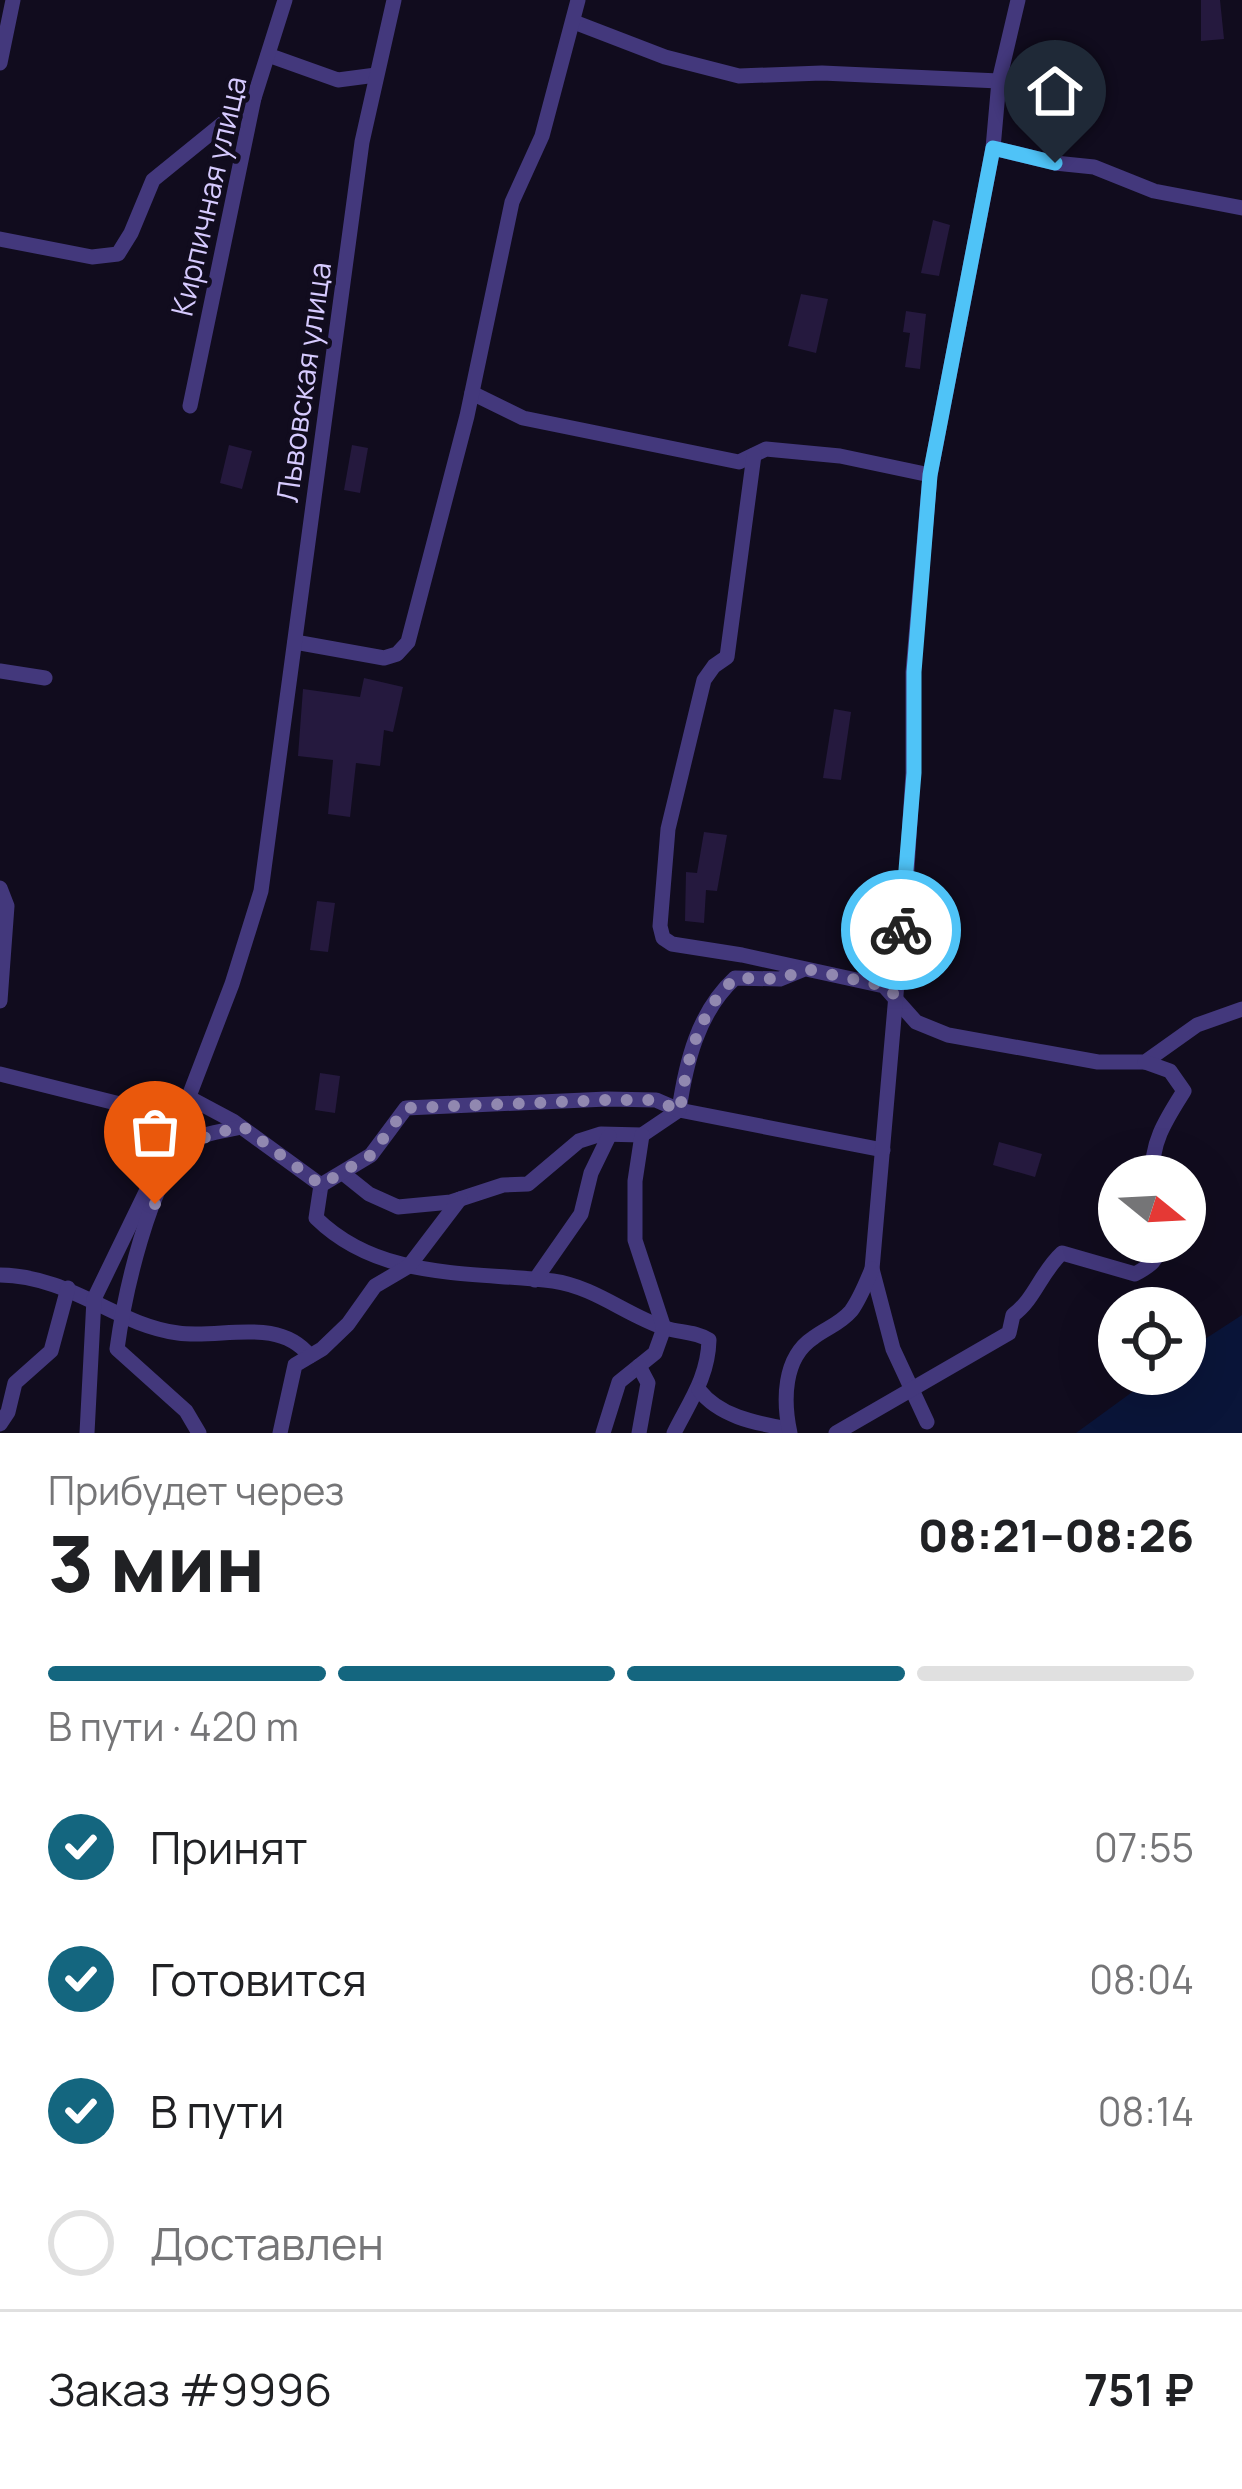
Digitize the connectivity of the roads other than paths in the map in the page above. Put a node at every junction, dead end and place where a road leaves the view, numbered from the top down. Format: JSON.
{"nodes":[{"id":1,"x":13,"y":0,"type":"edge"},
{"id":2,"x":284,"y":0,"type":"edge"},
{"id":3,"x":394,"y":0,"type":"edge"},
{"id":4,"x":578,"y":0,"type":"edge"},
{"id":5,"x":1018,"y":0,"type":"edge"},
{"id":6,"x":574,"y":22,"type":"junction"},
{"id":7,"x":268,"y":55,"type":"junction"},
{"id":8,"x":0,"y":63,"type":"edge"},
{"id":9,"x":376,"y":75,"type":"junction"},
{"id":10,"x":999,"y":81,"type":"junction"},
{"id":11,"x":254,"y":98,"type":"junction"},
{"id":12,"x":993,"y":148,"type":"junction"},
{"id":13,"x":1242,"y":208,"type":"edge"},
{"id":14,"x":0,"y":239,"type":"edge"},
{"id":15,"x":472,"y":393,"type":"junction"},
{"id":16,"x":190,"y":406,"type":"dead end"},
{"id":17,"x":754,"y":455,"type":"junction"},
{"id":18,"x":930,"y":475,"type":"junction"},
{"id":19,"x":296,"y":642,"type":"junction"},
{"id":20,"x":0,"y":670,"type":"edge"},
{"id":21,"x":44,"y":678,"type":"dead end"},
{"id":22,"x":0,"y":888,"type":"edge"},
{"id":23,"x":806,"y":969,"type":"junction"},
{"id":24,"x":895,"y":995,"type":"junction"},
{"id":25,"x":0,"y":1001,"type":"edge"},
{"id":26,"x":1242,"y":1009,"type":"edge"},
{"id":27,"x":1145,"y":1062,"type":"junction"},
{"id":28,"x":0,"y":1074,"type":"edge"},
{"id":29,"x":188,"y":1097,"type":"junction"},
{"id":30,"x":680,"y":1111,"type":"junction"},
{"id":31,"x":180,"y":1119,"type":"junction"},
{"id":32,"x":242,"y":1126,"type":"junction"},
{"id":33,"x":610,"y":1136,"type":"junction"},
{"id":34,"x":642,"y":1136,"type":"junction"},
{"id":35,"x":883,"y":1150,"type":"junction"},
{"id":36,"x":1151,"y":1155,"type":"edge"},
{"id":37,"x":344,"y":1174,"type":"junction"},
{"id":38,"x":321,"y":1185,"type":"junction"},
{"id":39,"x":460,"y":1199,"type":"junction"},
{"id":40,"x":1154,"y":1263,"type":"edge"},
{"id":41,"x":409,"y":1266,"type":"junction"},
{"id":42,"x":872,"y":1269,"type":"junction"},
{"id":43,"x":0,"y":1275,"type":"edge"},
{"id":44,"x":535,"y":1280,"type":"junction"},
{"id":45,"x":68,"y":1288,"type":"junction"},
{"id":46,"x":94,"y":1299,"type":"junction"},
{"id":47,"x":122,"y":1313,"type":"junction"},
{"id":48,"x":664,"y":1328,"type":"junction"},
{"id":49,"x":310,"y":1356,"type":"junction"},
{"id":50,"x":639,"y":1366,"type":"junction"},
{"id":51,"x":909,"y":1388,"type":"junction"},
{"id":52,"x":699,"y":1390,"type":"junction"},
{"id":53,"x":927,"y":1422,"type":"dead end"},
{"id":54,"x":0,"y":1424,"type":"edge"},
{"id":55,"x":789,"y":1431,"type":"edge"},
{"id":56,"x":87,"y":1433,"type":"edge"},
{"id":57,"x":199,"y":1433,"type":"edge"},
{"id":58,"x":280,"y":1433,"type":"edge"},
{"id":59,"x":603,"y":1433,"type":"edge"},
{"id":60,"x":639,"y":1433,"type":"edge"},
{"id":61,"x":674,"y":1433,"type":"edge"},
{"id":62,"x":836,"y":1433,"type":"edge"}],
"edges":[{"from":1,"to":8,"type":"street"},
{"from":2,"to":7,"type":"street","name":"Кирпичная улица"},
{"from":3,"to":9,"type":"street","name":"Львовская улица"},
{"from":4,"to":6,"type":"street"},
{"from":5,"to":10,"type":"street"},
{"from":6,"to":10,"type":"street"},
{"from":6,"to":15,"type":"street"},
{"from":7,"to":9,"type":"street"},
{"from":7,"to":11,"type":"street","name":"Кирпичная улица"},
{"from":9,"to":19,"type":"street","name":"Львовская улица"},
{"from":10,"to":12,"type":"street"},
{"from":11,"to":14,"type":"street"},
{"from":11,"to":16,"type":"street","name":"Кирпичная улица"},
{"from":12,"to":13,"type":"street"},
{"from":12,"to":18,"type":"street"},
{"from":15,"to":17,"type":"street"},
{"from":15,"to":19,"type":"street"},
{"from":17,"to":18,"type":"street"},
{"from":17,"to":23,"type":"street"},
{"from":18,"to":24,"type":"street"},
{"from":19,"to":29,"type":"street","name":"Львовская улица"},
{"from":20,"to":21,"type":"street"},
{"from":22,"to":25,"type":"street"},
{"from":23,"to":24,"type":"street"},
{"from":23,"to":30,"type":"street"},
{"from":24,"to":27,"type":"street"},
{"from":24,"to":35,"type":"street"},
{"from":26,"to":27,"type":"street"},
{"from":27,"to":36,"type":"street"},
{"from":28,"to":31,"type":"street"},
{"from":29,"to":31,"type":"street"},
{"from":29,"to":32,"type":"street"},
{"from":30,"to":34,"type":"street"},
{"from":30,"to":35,"type":"street"},
{"from":30,"to":37,"type":"street"},
{"from":31,"to":46,"type":"street"},
{"from":32,"to":38,"type":"street"},
{"from":32,"to":47,"type":"street"},
{"from":33,"to":34,"type":"street"},
{"from":33,"to":39,"type":"street"},
{"from":33,"to":44,"type":"street"},
{"from":34,"to":48,"type":"street"},
{"from":35,"to":42,"type":"street"},
{"from":37,"to":38,"type":"street"},
{"from":37,"to":39,"type":"street"},
{"from":38,"to":41,"type":"street"},
{"from":39,"to":41,"type":"street"},
{"from":40,"to":51,"type":"street"},
{"from":41,"to":44,"type":"street"},
{"from":41,"to":49,"type":"street"},
{"from":42,"to":51,"type":"street"},
{"from":42,"to":55,"type":"street"},
{"from":43,"to":45,"type":"street"},
{"from":44,"to":48,"type":"street"},
{"from":45,"to":46,"type":"street"},
{"from":45,"to":54,"type":"street"},
{"from":46,"to":47,"type":"street"},
{"from":46,"to":56,"type":"street"},
{"from":47,"to":49,"type":"street"},
{"from":47,"to":57,"type":"street"},
{"from":48,"to":50,"type":"street"},
{"from":48,"to":52,"type":"street"},
{"from":49,"to":58,"type":"street"},
{"from":50,"to":59,"type":"street"},
{"from":50,"to":60,"type":"street"},
{"from":51,"to":53,"type":"street"},
{"from":51,"to":62,"type":"street"},
{"from":52,"to":55,"type":"street"},
{"from":52,"to":61,"type":"street"}]}
